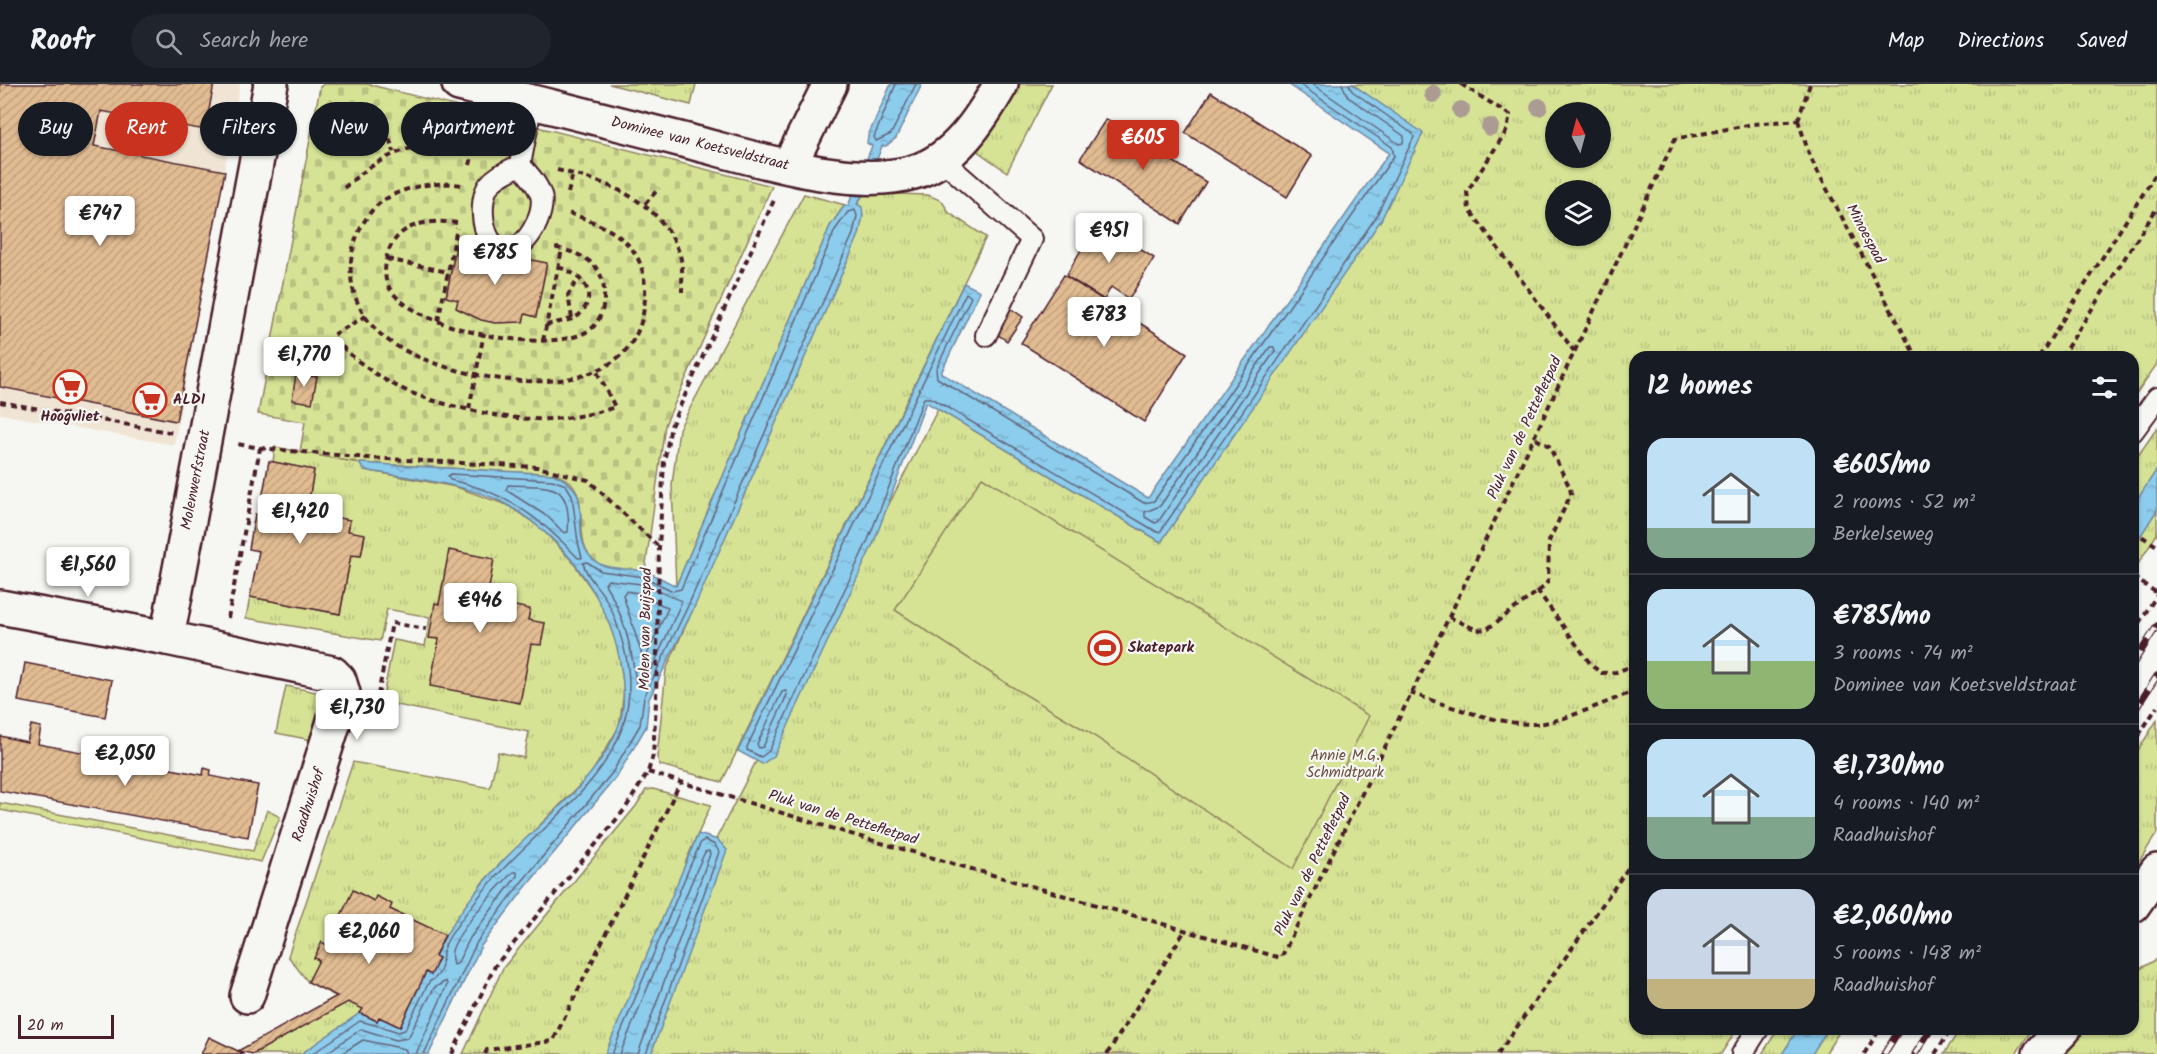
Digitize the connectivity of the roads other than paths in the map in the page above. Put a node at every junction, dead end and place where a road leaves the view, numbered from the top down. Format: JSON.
{"nodes":[{"id":1,"x":271,"y":84,"type":"edge"},
{"id":2,"x":459,"y":84,"type":"edge"},
{"id":3,"x":830,"y":84,"type":"edge"},
{"id":4,"x":1001,"y":84,"type":"edge"},
{"id":5,"x":532,"y":102,"type":"edge"},
{"id":6,"x":536,"y":103,"type":"edge"},
{"id":7,"x":522,"y":156,"type":"edge"},
{"id":8,"x":941,"y":159,"type":"junction"},
{"id":9,"x":520,"y":165,"type":"dead end"},
{"id":10,"x":789,"y":166,"type":"junction"},
{"id":11,"x":986,"y":335,"type":"dead end"},
{"id":12,"x":2157,"y":398,"type":"edge"},
{"id":13,"x":2139,"y":423,"type":"edge"},
{"id":14,"x":0,"y":607,"type":"edge"},
{"id":15,"x":167,"y":638,"type":"junction"},
{"id":16,"x":247,"y":996,"type":"dead end"},
{"id":17,"x":1754,"y":1035,"type":"edge"},
{"id":18,"x":2048,"y":1035,"type":"edge"},
{"id":19,"x":2058,"y":1035,"type":"edge"},
{"id":20,"x":1742,"y":1054,"type":"edge"},
{"id":21,"x":2040,"y":1054,"type":"edge"}],
"edges":[{"from":1,"to":15,"type":"street","name":"Molenwerfstraat"},
{"from":2,"to":5,"type":"street","name":"Dominee van Koetsveldstraat"},
{"from":3,"to":10,"type":"street"},
{"from":4,"to":8,"type":"street","name":"Dominee van Koetsveldstraat"},
{"from":6,"to":10,"type":"street","name":"Dominee van Koetsveldstraat"},
{"from":7,"to":9,"type":"lane"},
{"from":8,"to":10,"type":"street","name":"Dominee van Koetsveldstraat"},
{"from":8,"to":11,"type":"lane"},
{"from":12,"to":13,"type":"lane"},
{"from":14,"to":15,"type":"street"},
{"from":15,"to":16,"type":"street","name":"Raadhuishof"},
{"from":17,"to":20,"type":"lane"},
{"from":18,"to":21,"type":"street"},
{"from":19,"to":21,"type":"street"}]}
